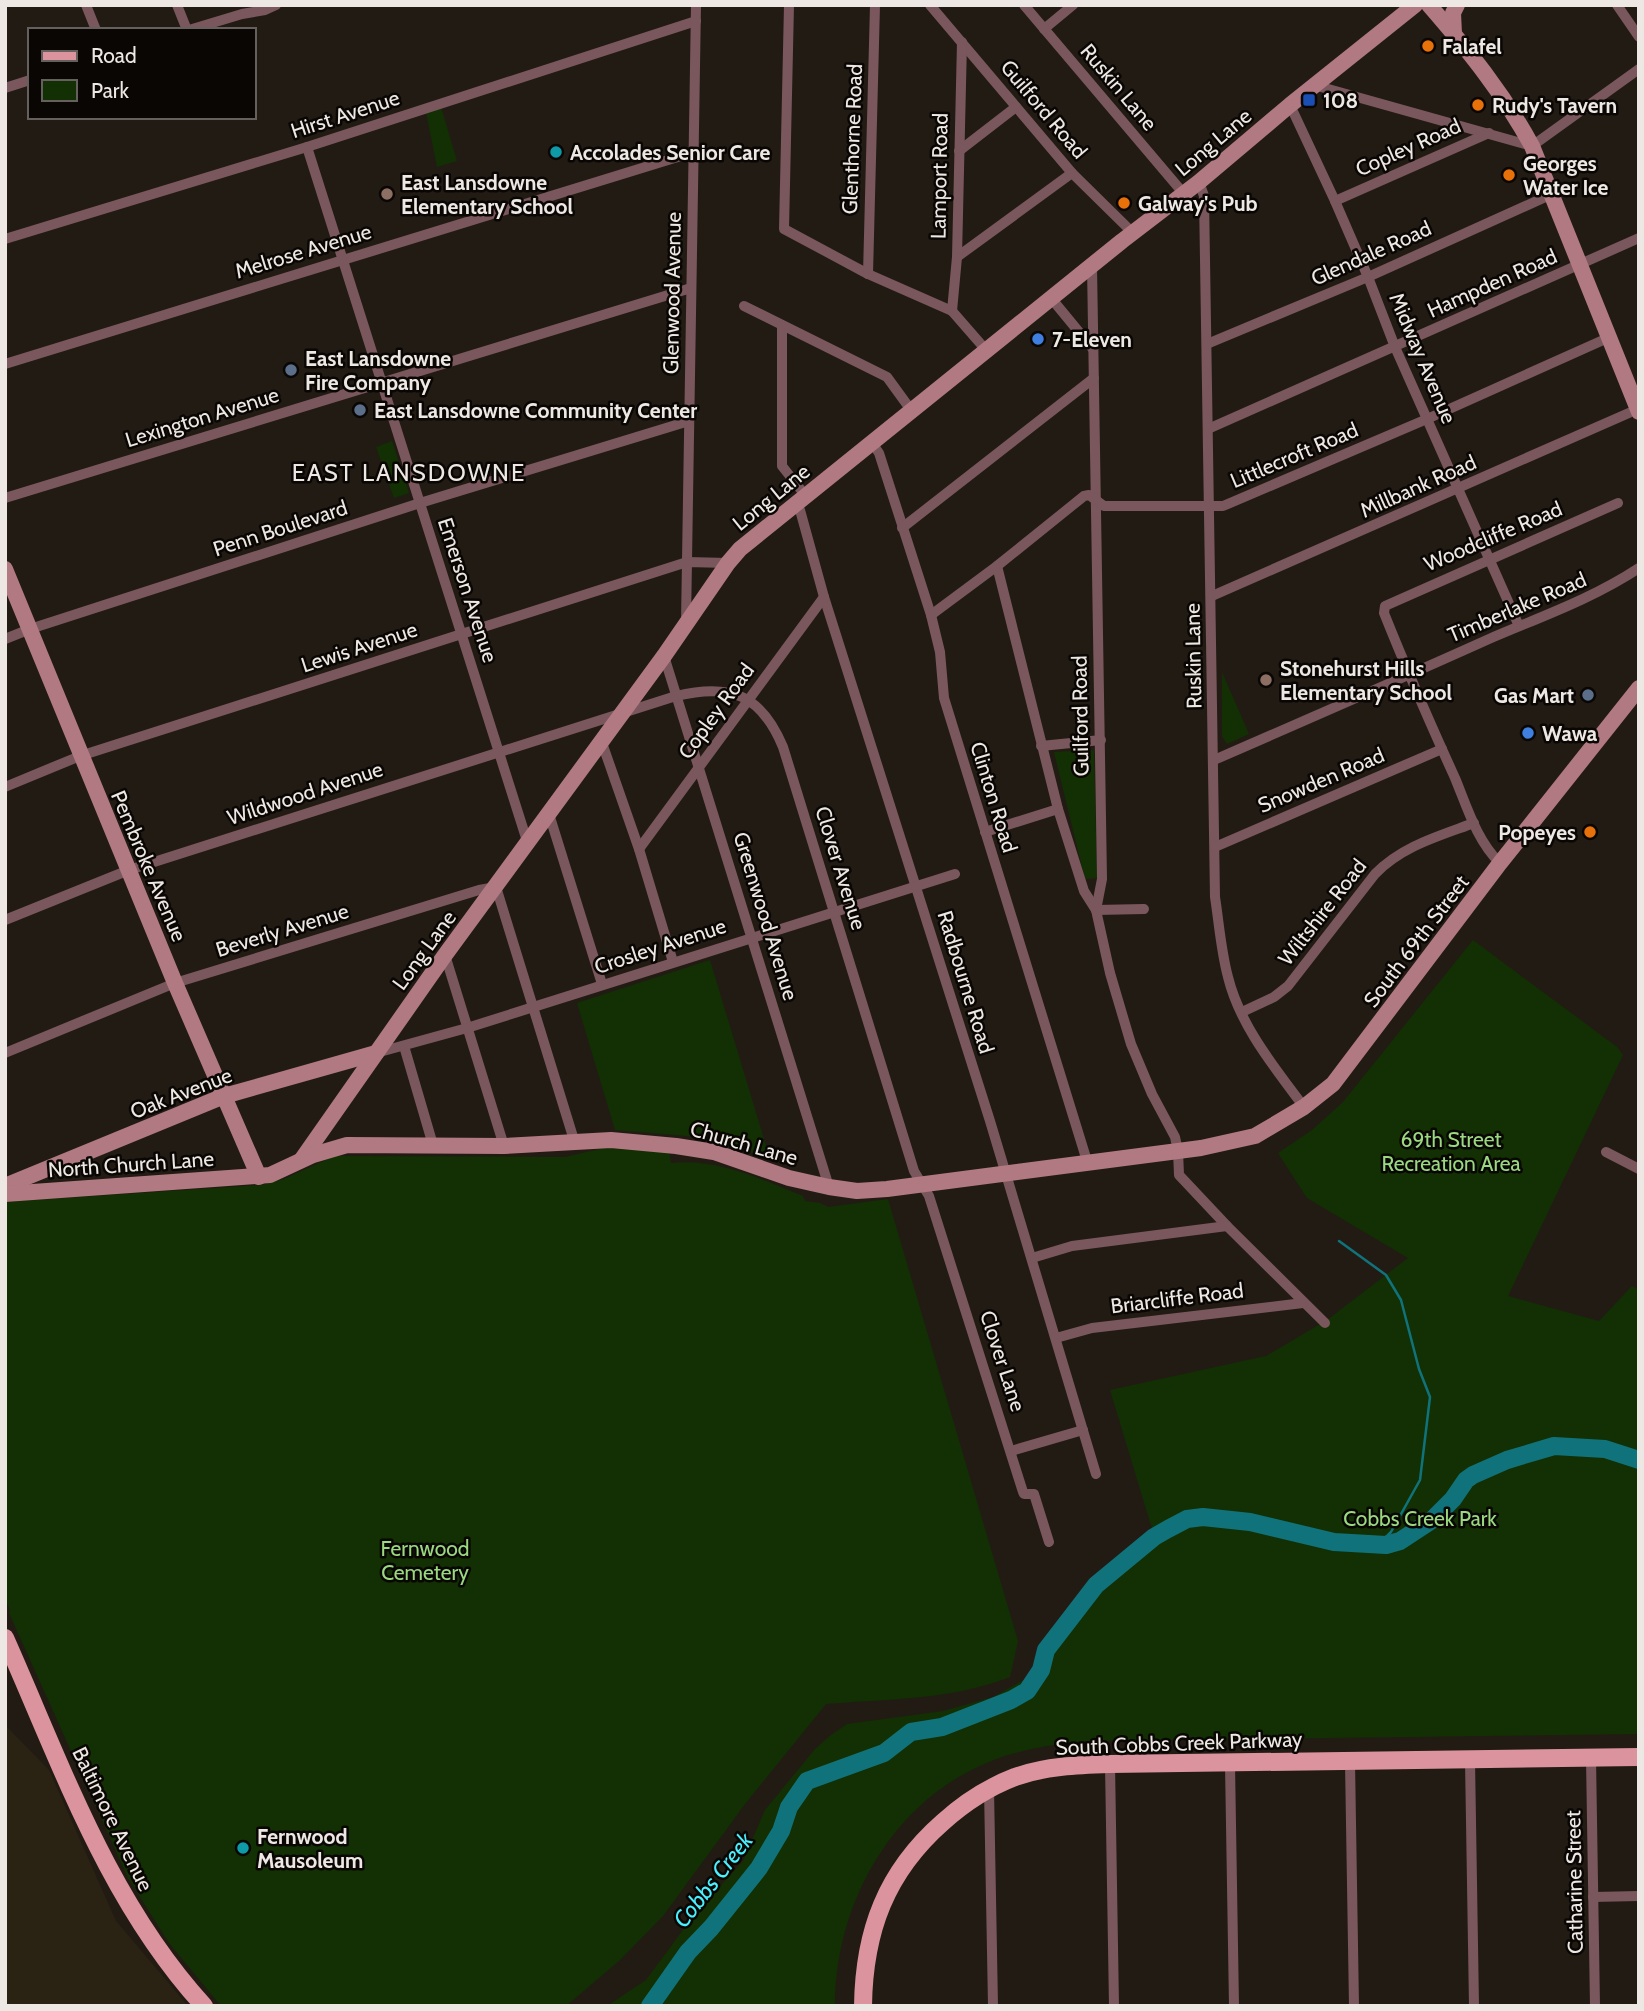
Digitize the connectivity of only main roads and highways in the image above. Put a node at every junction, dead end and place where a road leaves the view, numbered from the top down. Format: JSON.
{"nodes":[{"id":1,"x":5,"y":1638,"type":"edge"},
{"id":2,"x":1639,"y":1757,"type":"edge"},
{"id":3,"x":204,"y":2006,"type":"edge"},
{"id":4,"x":863,"y":2006,"type":"edge"}],
"edges":[{"from":1,"to":3,"type":"main road","name":"Baltimore Avenue"},
{"from":2,"to":4,"type":"main road","name":"South Cobbs Creek Parkway"}]}
